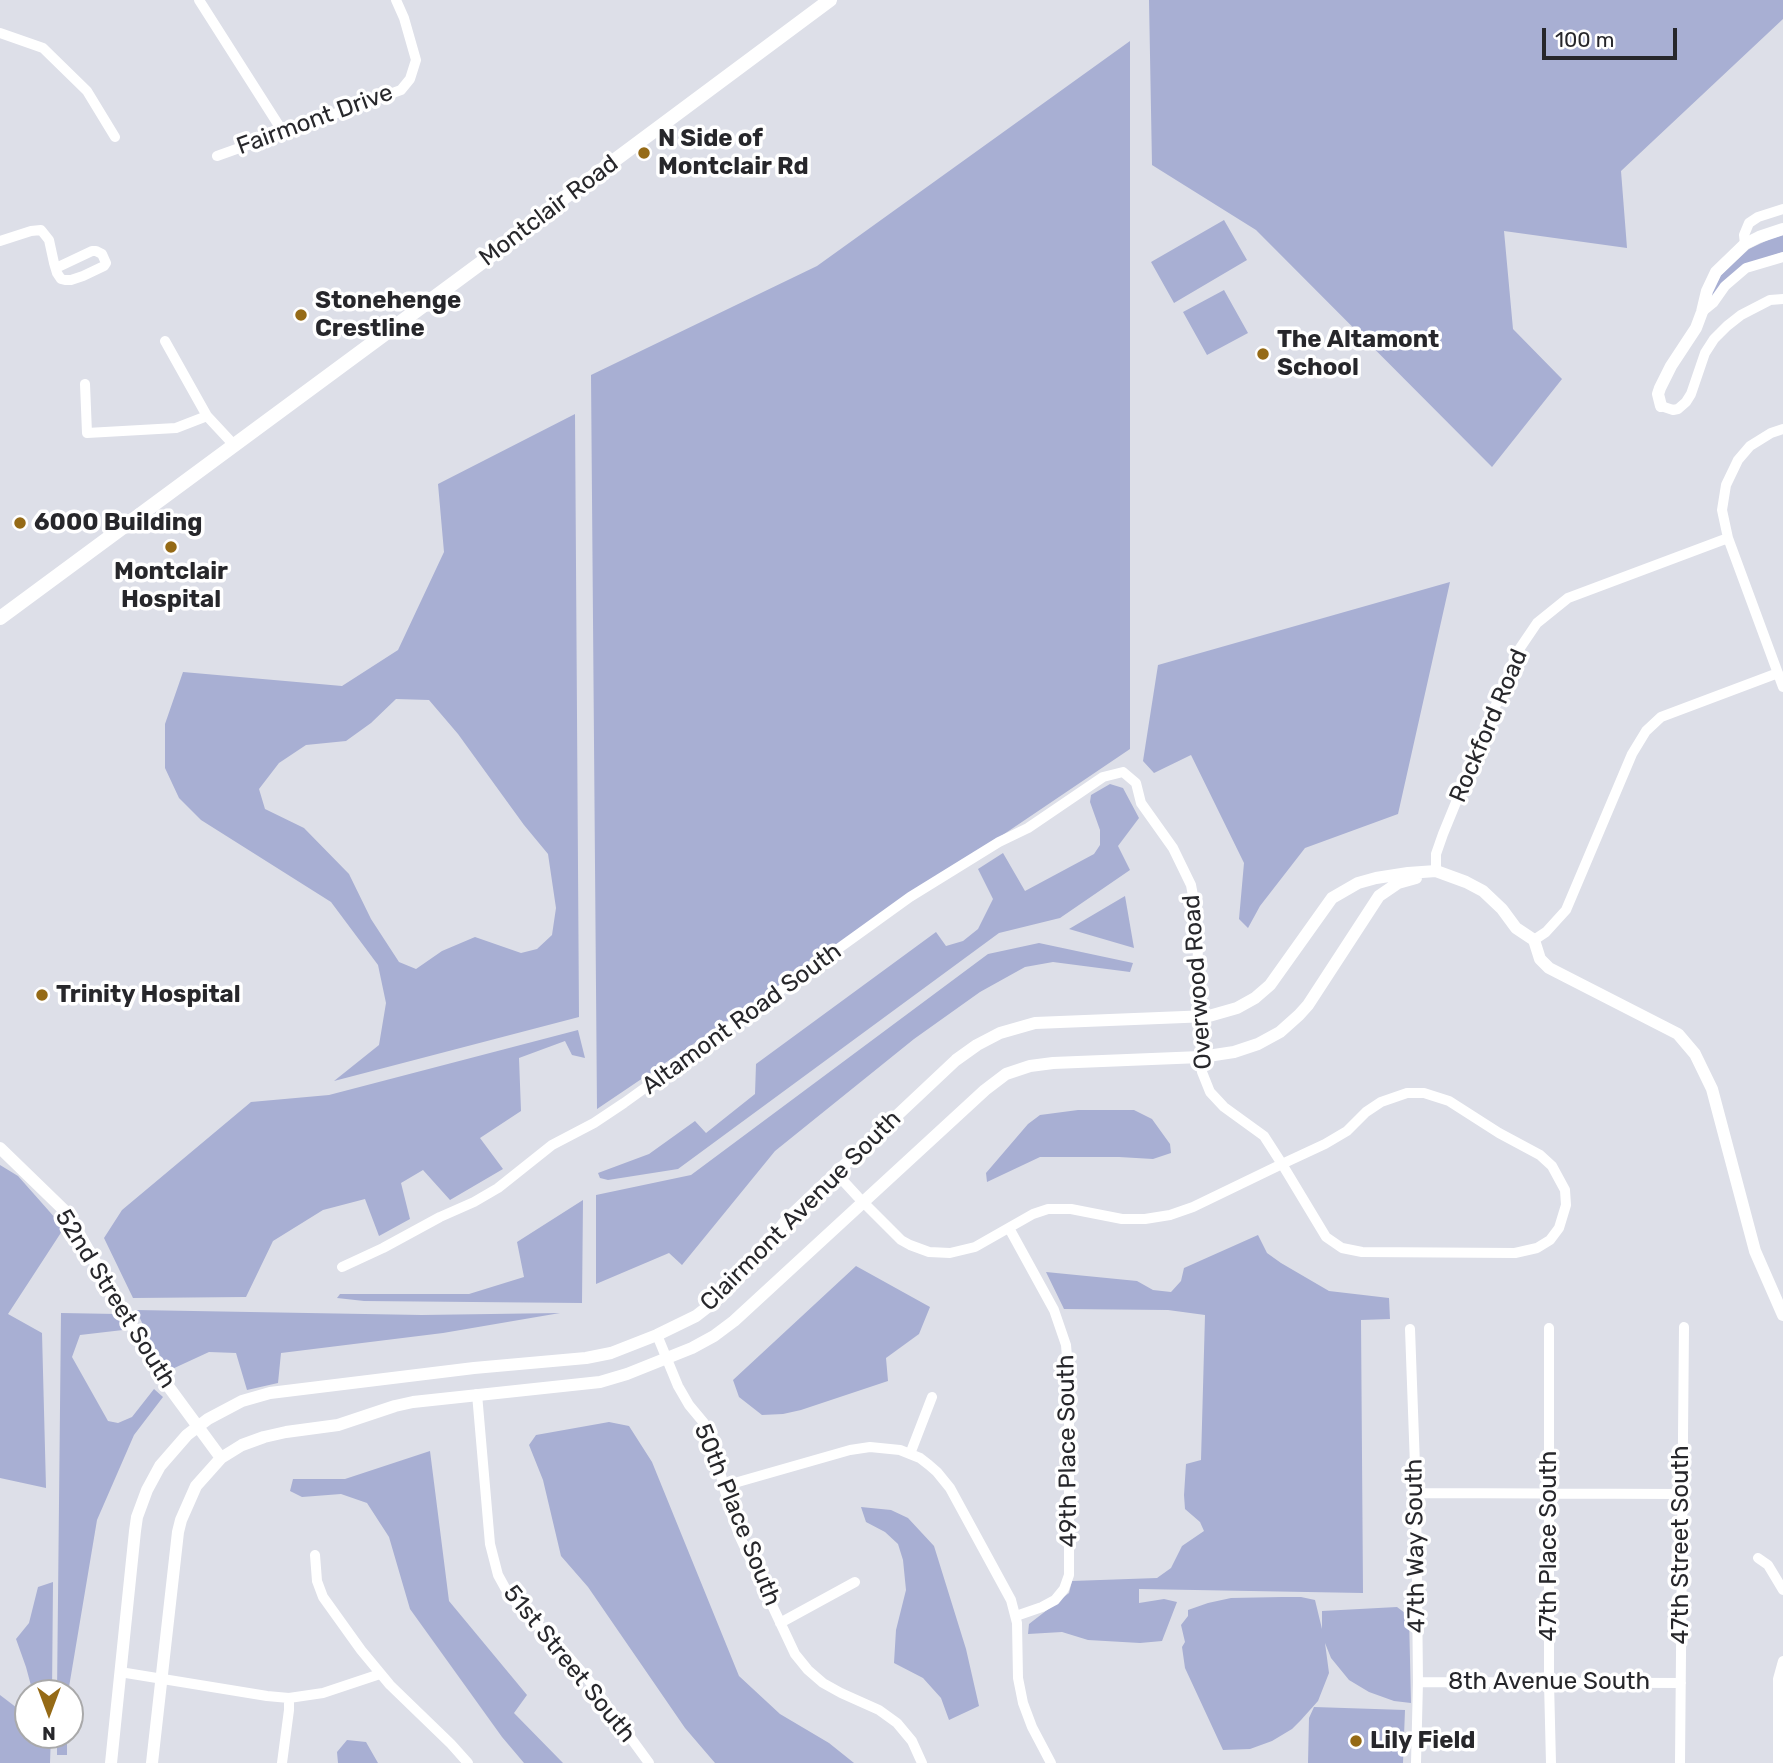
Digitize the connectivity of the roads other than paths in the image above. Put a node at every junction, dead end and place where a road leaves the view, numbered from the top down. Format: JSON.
{"nodes":[{"id":1,"x":199,"y":0,"type":"edge"},
{"id":2,"x":396,"y":0,"type":"edge"},
{"id":3,"x":830,"y":0,"type":"edge"},
{"id":4,"x":0,"y":33,"type":"edge"},
{"id":5,"x":283,"y":132,"type":"junction"},
{"id":6,"x":115,"y":137,"type":"dead end"},
{"id":7,"x":217,"y":156,"type":"dead end"},
{"id":8,"x":1783,"y":209,"type":"edge"},
{"id":9,"x":1783,"y":229,"type":"edge"},
{"id":10,"x":0,"y":241,"type":"edge"},
{"id":11,"x":1745,"y":244,"type":"junction"},
{"id":12,"x":1783,"y":257,"type":"edge"},
{"id":13,"x":55,"y":268,"type":"junction"},
{"id":14,"x":1783,"y":299,"type":"edge"},
{"id":15,"x":1702,"y":312,"type":"junction"},
{"id":16,"x":165,"y":341,"type":"dead end"},
{"id":17,"x":85,"y":384,"type":"dead end"},
{"id":18,"x":1661,"y":406,"type":"joint"},
{"id":19,"x":207,"y":416,"type":"junction"},
{"id":20,"x":1783,"y":429,"type":"edge"},
{"id":21,"x":234,"y":445,"type":"junction"},
{"id":22,"x":1728,"y":538,"type":"junction"},
{"id":23,"x":0,"y":618,"type":"edge"},
{"id":24,"x":1777,"y":673,"type":"junction"},
{"id":25,"x":1783,"y":687,"type":"edge"},
{"id":26,"x":1136,"y":783,"type":"joint"},
{"id":27,"x":1436,"y":872,"type":"junction"},
{"id":28,"x":1534,"y":940,"type":"junction"},
{"id":29,"x":1199,"y":1016,"type":"junction"},
{"id":30,"x":1201,"y":1056,"type":"junction"},
{"id":31,"x":0,"y":1148,"type":"edge"},
{"id":32,"x":1282,"y":1164,"type":"junction"},
{"id":33,"x":835,"y":1172,"type":"junction"},
{"id":34,"x":863,"y":1203,"type":"junction"},
{"id":35,"x":1009,"y":1228,"type":"junction"},
{"id":36,"x":342,"y":1267,"type":"dead end"},
{"id":37,"x":1783,"y":1315,"type":"edge"},
{"id":38,"x":1684,"y":1327,"type":"dead end"},
{"id":39,"x":1549,"y":1328,"type":"dead end"},
{"id":40,"x":1409,"y":1329,"type":"dead end"},
{"id":41,"x":657,"y":1335,"type":"junction"},
{"id":42,"x":666,"y":1359,"type":"junction"},
{"id":43,"x":477,"y":1394,"type":"junction"},
{"id":44,"x":932,"y":1397,"type":"dead end"},
{"id":45,"x":197,"y":1426,"type":"junction"},
{"id":46,"x":910,"y":1454,"type":"junction"},
{"id":47,"x":221,"y":1458,"type":"junction"},
{"id":48,"x":724,"y":1486,"type":"junction"},
{"id":49,"x":1416,"y":1493,"type":"junction"},
{"id":50,"x":1549,"y":1493,"type":"junction"},
{"id":51,"x":1681,"y":1494,"type":"junction"},
{"id":52,"x":315,"y":1555,"type":"dead end"},
{"id":53,"x":1758,"y":1558,"type":"dead end"},
{"id":54,"x":855,"y":1582,"type":"dead end"},
{"id":55,"x":1783,"y":1590,"type":"edge"},
{"id":56,"x":1016,"y":1616,"type":"junction"},
{"id":57,"x":780,"y":1623,"type":"junction"},
{"id":58,"x":1783,"y":1661,"type":"edge"},
{"id":59,"x":120,"y":1672,"type":"junction"},
{"id":60,"x":380,"y":1674,"type":"junction"},
{"id":61,"x":162,"y":1679,"type":"junction"},
{"id":62,"x":1418,"y":1682,"type":"junction"},
{"id":63,"x":1549,"y":1682,"type":"junction"},
{"id":64,"x":1681,"y":1683,"type":"junction"},
{"id":65,"x":289,"y":1698,"type":"junction"},
{"id":66,"x":111,"y":1763,"type":"edge"},
{"id":67,"x":152,"y":1763,"type":"edge"},
{"id":68,"x":282,"y":1763,"type":"edge"},
{"id":69,"x":468,"y":1763,"type":"edge"},
{"id":70,"x":649,"y":1763,"type":"edge"},
{"id":71,"x":922,"y":1763,"type":"edge"},
{"id":72,"x":1051,"y":1763,"type":"edge"},
{"id":73,"x":1416,"y":1763,"type":"edge"},
{"id":74,"x":1551,"y":1763,"type":"edge"},
{"id":75,"x":1680,"y":1763,"type":"edge"},
{"id":76,"x":1777,"y":1763,"type":"edge"}],
"edges":[{"from":1,"to":5,"type":"street"},
{"from":2,"to":5,"type":"street","name":"Fairmont Drive"},
{"from":3,"to":21,"type":"main road","name":"Montclair Road"},
{"from":4,"to":6,"type":"street"},
{"from":5,"to":7,"type":"street","name":"Fairmont Drive"},
{"from":8,"to":11,"type":"street"},
{"from":9,"to":11,"type":"street"},
{"from":10,"to":13,"type":"street"},
{"from":11,"to":15,"type":"street"},
{"from":12,"to":15,"type":"street"},
{"from":13,"to":13,"type":"street"},
{"from":14,"to":18,"type":"street"},
{"from":15,"to":18,"type":"street"},
{"from":16,"to":19,"type":"street"},
{"from":17,"to":19,"type":"street"},
{"from":19,"to":21,"type":"street"},
{"from":20,"to":22,"type":"street"},
{"from":21,"to":23,"type":"main road","name":"Montclair Road"},
{"from":22,"to":24,"type":"street"},
{"from":22,"to":27,"type":"street","name":"Rockford Road"},
{"from":24,"to":25,"type":"street"},
{"from":24,"to":28,"type":"street"},
{"from":26,"to":29,"type":"street","name":"Overwood Road"},
{"from":26,"to":36,"type":"street","name":"Altamont Road South"},
{"from":27,"to":28,"type":"street","name":"Clairmont Avenue South"},
{"from":27,"to":29,"type":"street","name":"Clairmont Avenue South"},
{"from":27,"to":30,"type":"street","name":"Clairmont Avenue South"},
{"from":28,"to":37,"type":"street","name":"Clairmont Avenue South"},
{"from":29,"to":30,"type":"street","name":"Overwood Road"},
{"from":29,"to":33,"type":"street","name":"Clairmont Avenue South"},
{"from":30,"to":32,"type":"street","name":"Overwood Road"},
{"from":30,"to":34,"type":"street","name":"Clairmont Avenue South"},
{"from":31,"to":45,"type":"street","name":"52nd Street South"},
{"from":32,"to":32,"type":"street","name":"Overwood Road"},
{"from":32,"to":35,"type":"street"},
{"from":33,"to":34,"type":"street"},
{"from":33,"to":41,"type":"street","name":"Clairmont Avenue South"},
{"from":34,"to":35,"type":"street"},
{"from":34,"to":42,"type":"street","name":"Clairmont Avenue South"},
{"from":35,"to":56,"type":"street","name":"49th Place South"},
{"from":38,"to":51,"type":"street","name":"47th Street South"},
{"from":39,"to":50,"type":"street","name":"47th Place South"},
{"from":40,"to":49,"type":"street","name":"47th Way South"},
{"from":41,"to":42,"type":"street","name":"50th Place South"},
{"from":41,"to":45,"type":"street","name":"Clairmont Avenue South"},
{"from":42,"to":43,"type":"street","name":"Clairmont Avenue South"},
{"from":42,"to":48,"type":"street","name":"50th Place South"},
{"from":43,"to":47,"type":"street","name":"Clairmont Avenue South"},
{"from":43,"to":70,"type":"street","name":"51st Street South"},
{"from":44,"to":46,"type":"street"},
{"from":45,"to":47,"type":"street","name":"52nd Street South"},
{"from":45,"to":59,"type":"street","name":"Clairmont Avenue South"},
{"from":46,"to":48,"type":"street"},
{"from":46,"to":56,"type":"street"},
{"from":47,"to":61,"type":"street","name":"Clairmont Avenue South"},
{"from":48,"to":57,"type":"street","name":"50th Place South"},
{"from":49,"to":50,"type":"street"},
{"from":49,"to":62,"type":"street","name":"47th Way South"},
{"from":50,"to":51,"type":"street"},
{"from":50,"to":63,"type":"street","name":"47th Place South"},
{"from":51,"to":64,"type":"street","name":"47th Street South"},
{"from":52,"to":60,"type":"street"},
{"from":53,"to":55,"type":"street"},
{"from":54,"to":57,"type":"street"},
{"from":56,"to":72,"type":"street"},
{"from":57,"to":71,"type":"street","name":"50th Place South"},
{"from":58,"to":76,"type":"street"},
{"from":59,"to":61,"type":"street"},
{"from":59,"to":66,"type":"street","name":"Clairmont Avenue South"},
{"from":60,"to":65,"type":"street"},
{"from":60,"to":69,"type":"street"},
{"from":61,"to":65,"type":"street"},
{"from":61,"to":67,"type":"street","name":"Clairmont Avenue South"},
{"from":62,"to":63,"type":"street","name":"8th Avenue South"},
{"from":62,"to":73,"type":"street","name":"47th Way South"},
{"from":63,"to":64,"type":"street","name":"8th Avenue South"},
{"from":63,"to":74,"type":"street","name":"47th Place South"},
{"from":64,"to":75,"type":"street","name":"47th Street South"},
{"from":65,"to":68,"type":"street"}]}
